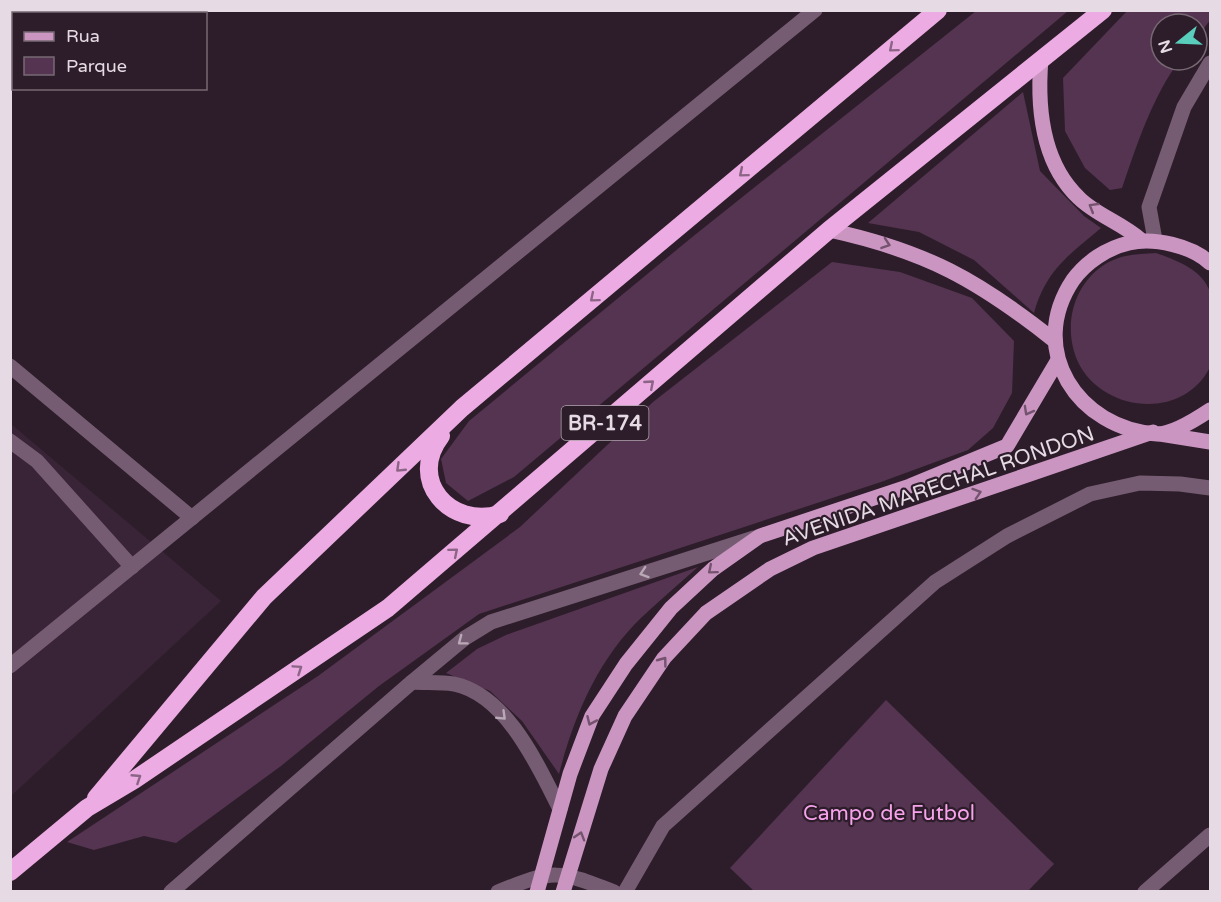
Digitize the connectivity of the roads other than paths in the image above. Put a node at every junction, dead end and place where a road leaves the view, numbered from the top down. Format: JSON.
{"nodes":[{"id":1,"x":815,"y":10,"type":"edge"},
{"id":2,"x":938,"y":10,"type":"edge"},
{"id":3,"x":1103,"y":10,"type":"edge"},
{"id":4,"x":1041,"y":59,"type":"junction"},
{"id":5,"x":1210,"y":63,"type":"edge"},
{"id":6,"x":829,"y":230,"type":"junction"},
{"id":7,"x":1148,"y":240,"type":"junction"},
{"id":8,"x":1210,"y":263,"type":"edge"},
{"id":9,"x":1055,"y":341,"type":"junction"},
{"id":10,"x":1058,"y":360,"type":"junction"},
{"id":11,"x":10,"y":366,"type":"edge"},
{"id":12,"x":462,"y":408,"type":"junction"},
{"id":13,"x":1210,"y":410,"type":"edge"},
{"id":14,"x":1155,"y":433,"type":"junction"},
{"id":15,"x":10,"y":441,"type":"edge"},
{"id":16,"x":1210,"y":442,"type":"edge"},
{"id":17,"x":1210,"y":488,"type":"edge"},
{"id":18,"x":501,"y":514,"type":"junction"},
{"id":19,"x":192,"y":518,"type":"junction"},
{"id":20,"x":760,"y":536,"type":"junction"},
{"id":21,"x":132,"y":567,"type":"junction"},
{"id":22,"x":10,"y":666,"type":"edge"},
{"id":23,"x":412,"y":682,"type":"junction"},
{"id":24,"x":87,"y":808,"type":"junction"},
{"id":25,"x":560,"y":809,"type":"junction"},
{"id":26,"x":1210,"y":835,"type":"edge"},
{"id":27,"x":10,"y":872,"type":"edge"},
{"id":28,"x":568,"y":874,"type":"junction"},
{"id":29,"x":541,"y":875,"type":"junction"},
{"id":30,"x":171,"y":891,"type":"edge"},
{"id":31,"x":498,"y":891,"type":"edge"},
{"id":32,"x":537,"y":891,"type":"edge"},
{"id":33,"x":563,"y":891,"type":"edge"},
{"id":34,"x":614,"y":891,"type":"edge"},
{"id":35,"x":625,"y":891,"type":"edge"},
{"id":36,"x":1145,"y":891,"type":"edge"}],
"edges":[{"from":1,"to":19,"type":"street"},
{"from":2,"to":12,"type":"highway","number":"BR-174","one_way":true},
{"from":3,"to":4,"type":"highway","number":"BR-174"},
{"from":4,"to":6,"type":"highway","number":"BR-174"},
{"from":7,"to":4,"type":"main road","one_way":true},
{"from":5,"to":7,"type":"street"},
{"from":6,"to":9,"type":"main road","one_way":true},
{"from":18,"to":6,"type":"highway","number":"BR-174","one_way":true},
{"from":7,"to":8,"type":"main road"},
{"from":7,"to":9,"type":"main road"},
{"from":9,"to":10,"type":"main road"},
{"from":10,"to":14,"type":"main road"},
{"from":10,"to":20,"type":"main road","name":"AVENIDA MARECHAL RONDON","one_way":true},
{"from":11,"to":19,"type":"street"},
{"from":12,"to":18,"type":"highway"},
{"from":12,"to":24,"type":"highway","number":"BR-174","one_way":true},
{"from":13,"to":14,"type":"main road","name":"AVENIDA MARECHAL RONDON"},
{"from":14,"to":16,"type":"main road"},
{"from":28,"to":14,"type":"main road","name":"AVENIDA MARECHAL RONDON","one_way":true},
{"from":15,"to":21,"type":"street"},
{"from":17,"to":35,"type":"street"},
{"from":24,"to":18,"type":"highway","number":"BR-174","one_way":true},
{"from":19,"to":21,"type":"street"},
{"from":20,"to":23,"type":"street","one_way":true},
{"from":20,"to":25,"type":"main road","name":"AVENIDA MARECHAL RONDON","one_way":true},
{"from":21,"to":22,"type":"street"},
{"from":23,"to":25,"type":"street","one_way":true},
{"from":23,"to":30,"type":"street"},
{"from":24,"to":27,"type":"highway","number":"BR-174"},
{"from":25,"to":29,"type":"main road","name":"AVENIDA MARECHAL RONDON"},
{"from":26,"to":36,"type":"street"},
{"from":28,"to":29,"type":"street"},
{"from":28,"to":33,"type":"main road","name":"AVENIDA MARECHAL RONDON"},
{"from":28,"to":34,"type":"street"},
{"from":29,"to":31,"type":"street"},
{"from":29,"to":32,"type":"main road","name":"AVENIDA MARECHAL RONDON"}]}
